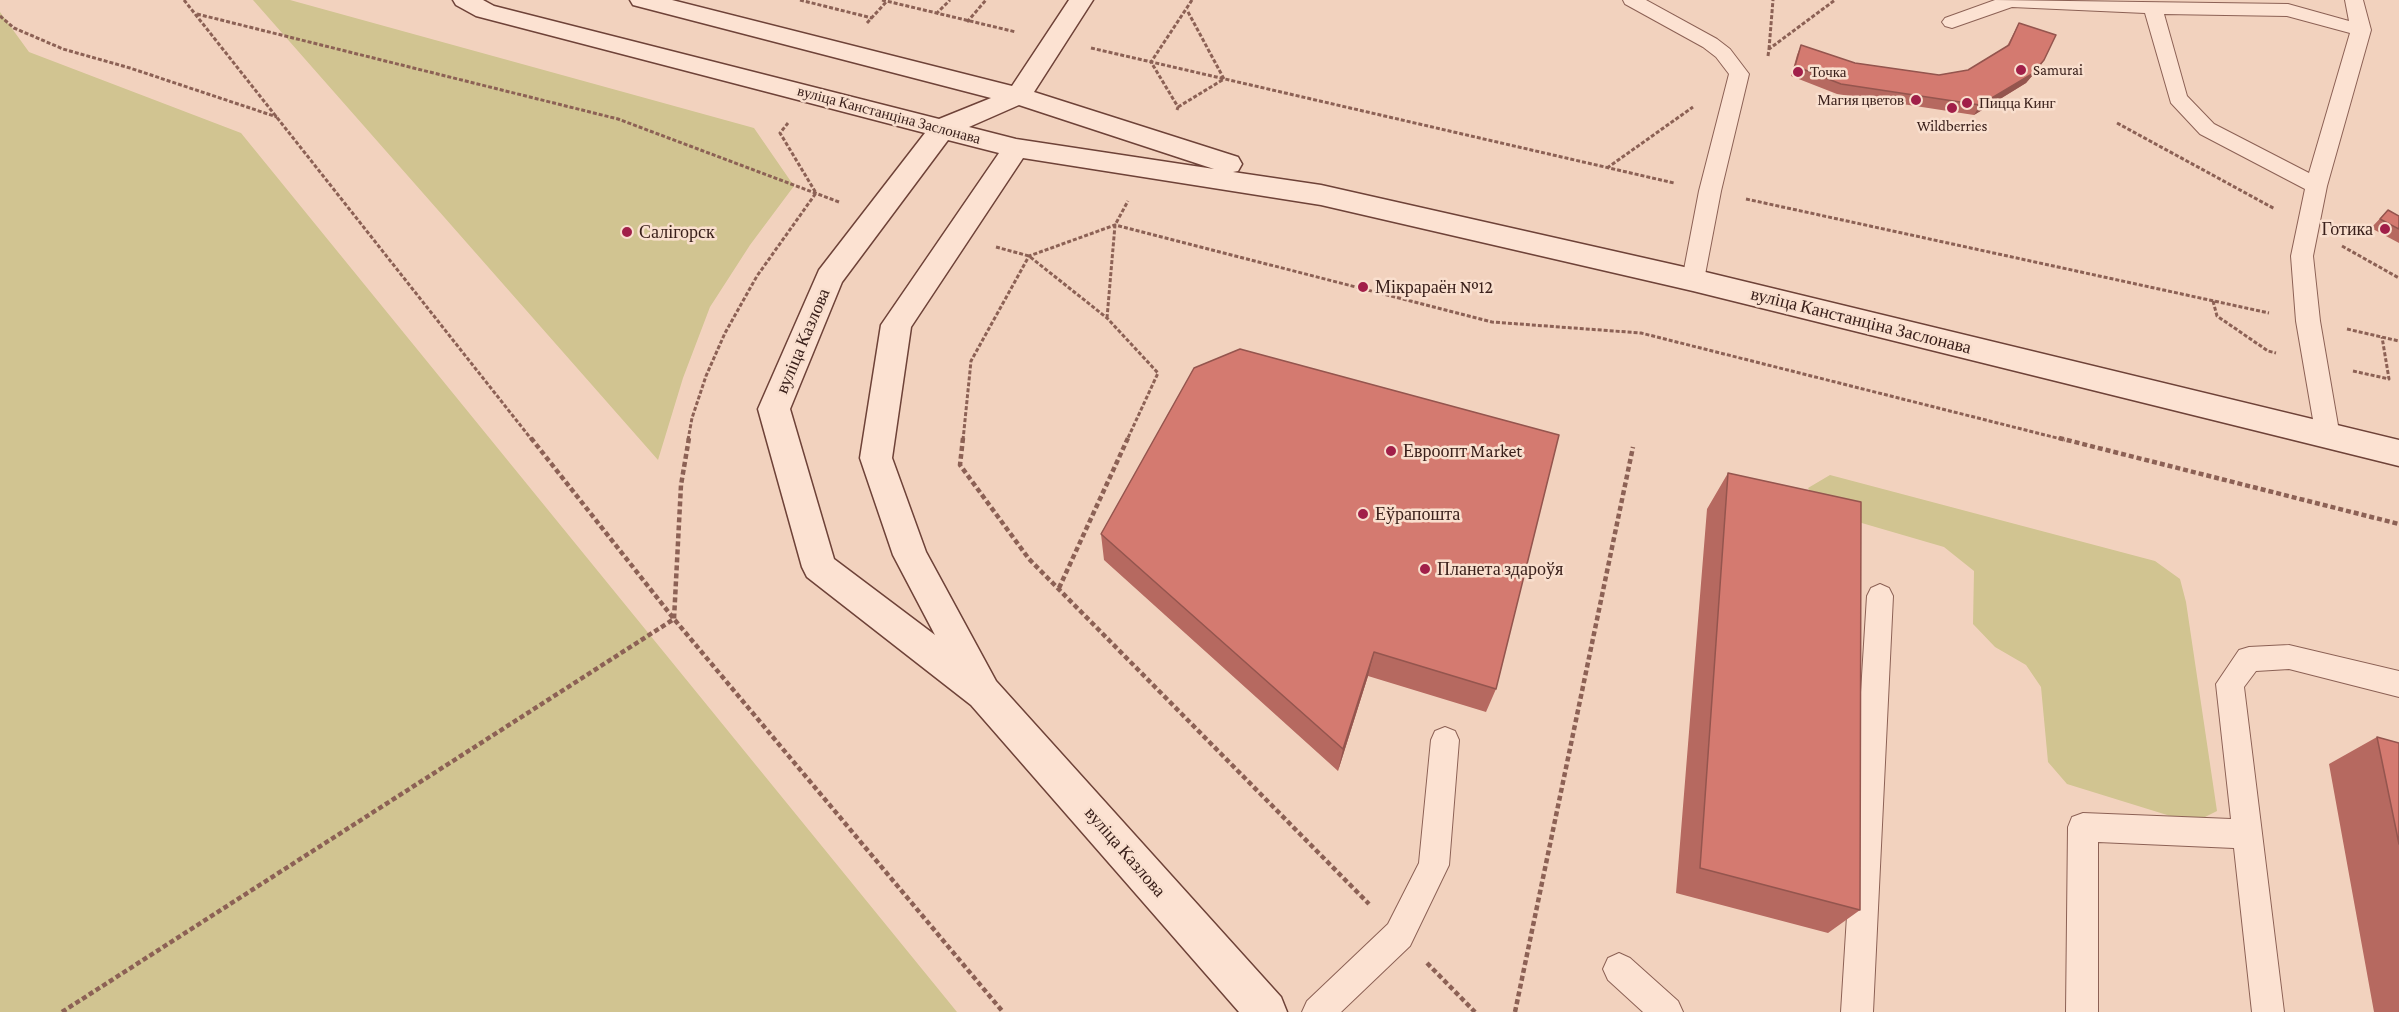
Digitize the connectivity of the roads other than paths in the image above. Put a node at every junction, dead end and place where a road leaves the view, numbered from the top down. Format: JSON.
{"nodes":[{"id":1,"x":465,"y":0,"type":"edge"},
{"id":2,"x":642,"y":0,"type":"edge"},
{"id":3,"x":1081,"y":0,"type":"edge"},
{"id":4,"x":1632,"y":0,"type":"edge"},
{"id":5,"x":2354,"y":0,"type":"edge"},
{"id":6,"x":2153,"y":8,"type":"junction"},
{"id":7,"x":1952,"y":22,"type":"dead end"},
{"id":8,"x":2361,"y":30,"type":"junction"},
{"id":9,"x":1018,"y":96,"type":"junction"},
{"id":10,"x":943,"y":128,"type":"junction"},
{"id":11,"x":1016,"y":148,"type":"junction"},
{"id":12,"x":2316,"y":186,"type":"junction"},
{"id":13,"x":1321,"y":195,"type":"junction"},
{"id":14,"x":1693,"y":280,"type":"junction"},
{"id":15,"x":2328,"y":437,"type":"junction"},
{"id":16,"x":2399,"y":453,"type":"edge"},
{"id":17,"x":1880,"y":596,"type":"dead end"},
{"id":18,"x":2399,"y":684,"type":"edge"},
{"id":19,"x":984,"y":693,"type":"junction"},
{"id":20,"x":1445,"y":740,"type":"dead end"},
{"id":21,"x":2248,"y":834,"type":"junction"},
{"id":22,"x":1619,"y":969,"type":"dead end"},
{"id":23,"x":1266,"y":1012,"type":"edge"},
{"id":24,"x":1318,"y":1012,"type":"edge"},
{"id":25,"x":1667,"y":1012,"type":"edge"},
{"id":26,"x":1857,"y":1012,"type":"edge"},
{"id":27,"x":2082,"y":1012,"type":"edge"},
{"id":28,"x":2268,"y":1012,"type":"edge"}],
"edges":[{"from":1,"to":10,"type":"main road","name":"вуліца Канстанціна Заслонава"},
{"from":2,"to":9,"type":"main road","name":"вуліца Канстанціна Заслонава"},
{"from":3,"to":9,"type":"main road"},
{"from":4,"to":14,"type":"lane"},
{"from":5,"to":8,"type":"lane"},
{"from":6,"to":7,"type":"lane"},
{"from":6,"to":8,"type":"lane"},
{"from":6,"to":12,"type":"lane"},
{"from":8,"to":12,"type":"lane"},
{"from":9,"to":10,"type":"main road","name":"вуліца Казлова"},
{"from":9,"to":11,"type":"main road"},
{"from":9,"to":13,"type":"main road","name":"вуліца Канстанціна Заслонава"},
{"from":10,"to":11,"type":"main road","name":"вуліца Канстанціна Заслонава"},
{"from":10,"to":19,"type":"main road","name":"вуліца Казлова"},
{"from":11,"to":13,"type":"main road","name":"вуліца Канстанціна Заслонава"},
{"from":11,"to":19,"type":"main road","name":"вуліца Казлова"},
{"from":12,"to":15,"type":"lane"},
{"from":13,"to":14,"type":"main road","name":"вуліца Канстанціна Заслонава"},
{"from":14,"to":15,"type":"main road","name":"вуліца Канстанціна Заслонава"},
{"from":15,"to":16,"type":"main road","name":"вуліца Канстанціна Заслонава"},
{"from":17,"to":26,"type":"lane"},
{"from":18,"to":21,"type":"lane"},
{"from":19,"to":23,"type":"main road","name":"вуліца Казлова"},
{"from":20,"to":24,"type":"lane"},
{"from":21,"to":27,"type":"lane"},
{"from":21,"to":28,"type":"lane"},
{"from":22,"to":25,"type":"lane"}]}
